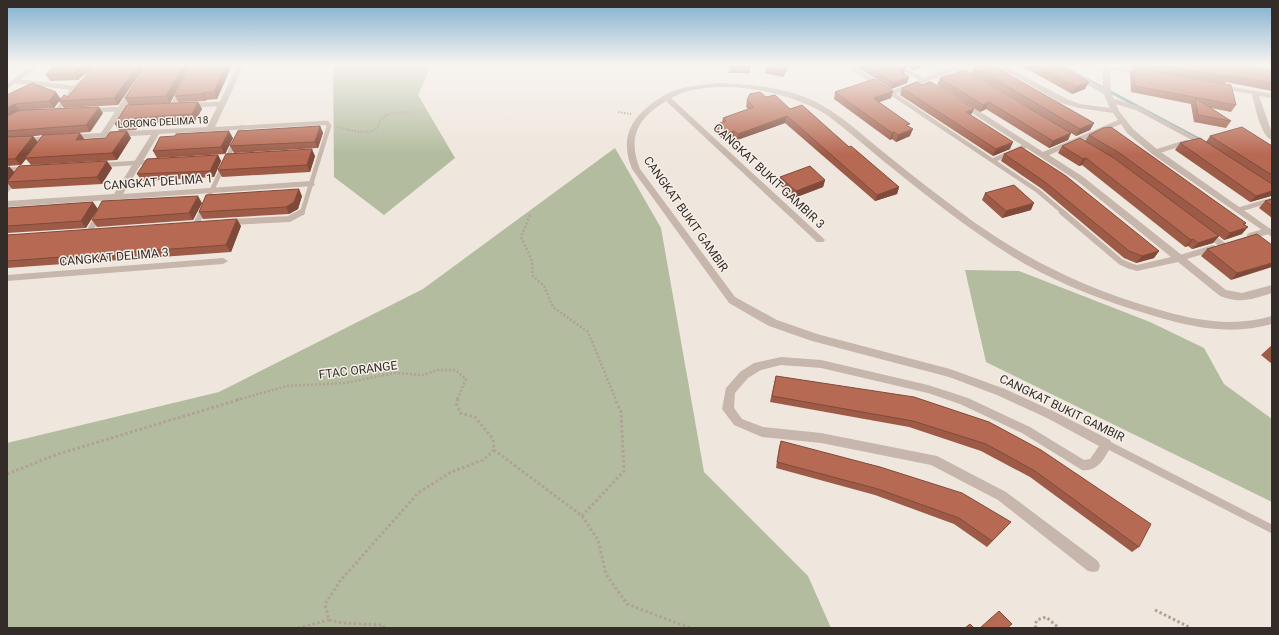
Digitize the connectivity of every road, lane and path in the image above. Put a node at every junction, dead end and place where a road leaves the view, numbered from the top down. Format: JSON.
{"nodes":[{"id":1,"x":1108,"y":94,"type":"edge"},
{"id":2,"x":69,"y":95,"type":"edge"},
{"id":3,"x":132,"y":95,"type":"edge"},
{"id":4,"x":179,"y":95,"type":"edge"},
{"id":5,"x":227,"y":95,"type":"edge"},
{"id":6,"x":672,"y":95,"type":"edge"},
{"id":7,"x":791,"y":95,"type":"edge"},
{"id":8,"x":894,"y":95,"type":"edge"},
{"id":9,"x":1054,"y":95,"type":"edge"},
{"id":10,"x":1109,"y":95,"type":"edge"},
{"id":11,"x":1256,"y":95,"type":"edge"},
{"id":12,"x":666,"y":97,"type":"junction"},
{"id":13,"x":956,"y":101,"type":"edge"},
{"id":14,"x":223,"y":104,"type":"junction"},
{"id":15,"x":187,"y":105,"type":"edge"},
{"id":16,"x":172,"y":106,"type":"junction"},
{"id":17,"x":180,"y":106,"type":"edge"},
{"id":18,"x":165,"y":107,"type":"edge"},
{"id":19,"x":125,"y":109,"type":"junction"},
{"id":20,"x":85,"y":111,"type":"edge"},
{"id":21,"x":1115,"y":111,"type":"junction"},
{"id":22,"x":49,"y":112,"type":"edge"},
{"id":23,"x":56,"y":112,"type":"junction"},
{"id":24,"x":63,"y":112,"type":"edge"},
{"id":25,"x":414,"y":112,"type":"dead end"},
{"id":26,"x":1121,"y":121,"type":"junction"},
{"id":27,"x":319,"y":123,"type":"joint"},
{"id":28,"x":329,"y":126,"type":"junction"},
{"id":29,"x":242,"y":127,"type":"junction"},
{"id":30,"x":210,"y":129,"type":"junction"},
{"id":31,"x":157,"y":132,"type":"junction"},
{"id":32,"x":104,"y":135,"type":"junction"},
{"id":33,"x":1272,"y":138,"type":"edge"},
{"id":34,"x":1196,"y":140,"type":"junction"},
{"id":35,"x":7,"y":141,"type":"edge"},
{"id":36,"x":1028,"y":145,"type":"junction"},
{"id":37,"x":1208,"y":147,"type":"edge"},
{"id":38,"x":313,"y":152,"type":"edge"},
{"id":39,"x":321,"y":152,"type":"junction"},
{"id":40,"x":1154,"y":152,"type":"junction"},
{"id":41,"x":1044,"y":155,"type":"junction"},
{"id":42,"x":228,"y":157,"type":"junction"},
{"id":43,"x":235,"y":157,"type":"edge"},
{"id":44,"x":220,"y":158,"type":"dead end"},
{"id":45,"x":994,"y":160,"type":"junction"},
{"id":46,"x":160,"y":161,"type":"edge"},
{"id":47,"x":28,"y":163,"type":"edge"},
{"id":48,"x":138,"y":163,"type":"junction"},
{"id":49,"x":100,"y":165,"type":"edge"},
{"id":50,"x":23,"y":169,"type":"junction"},
{"id":51,"x":30,"y":169,"type":"edge"},
{"id":52,"x":7,"y":170,"type":"edge"},
{"id":53,"x":311,"y":184,"type":"junction"},
{"id":54,"x":7,"y":190,"type":"edge"},
{"id":55,"x":212,"y":190,"type":"junction"},
{"id":56,"x":111,"y":199,"type":"junction"},
{"id":57,"x":1272,"y":200,"type":"edge"},
{"id":58,"x":7,"y":204,"type":"edge"},
{"id":59,"x":103,"y":209,"type":"edge"},
{"id":60,"x":1238,"y":210,"type":"junction"},
{"id":61,"x":530,"y":215,"type":"dead end"},
{"id":62,"x":227,"y":222,"type":"edge"},
{"id":63,"x":204,"y":223,"type":"edge"},
{"id":64,"x":188,"y":224,"type":"edge"},
{"id":65,"x":196,"y":224,"type":"junction"},
{"id":66,"x":1204,"y":231,"type":"edge"},
{"id":67,"x":89,"y":232,"type":"junction"},
{"id":68,"x":96,"y":232,"type":"edge"},
{"id":69,"x":1270,"y":232,"type":"edge"},
{"id":70,"x":81,"y":233,"type":"edge"},
{"id":71,"x":1254,"y":235,"type":"junction"},
{"id":72,"x":1242,"y":239,"type":"edge"},
{"id":73,"x":820,"y":240,"type":"dead end"},
{"id":74,"x":1229,"y":243,"type":"edge"},
{"id":75,"x":1266,"y":244,"type":"edge"},
{"id":76,"x":1223,"y":245,"type":"junction"},
{"id":77,"x":1180,"y":258,"type":"junction"},
{"id":78,"x":223,"y":261,"type":"dead end"},
{"id":79,"x":1130,"y":266,"type":"joint"},
{"id":80,"x":7,"y":278,"type":"edge"},
{"id":81,"x":1272,"y":289,"type":"edge"},
{"id":82,"x":1272,"y":320,"type":"edge"},
{"id":83,"x":1106,"y":444,"type":"junction"},
{"id":84,"x":494,"y":450,"type":"junction"},
{"id":85,"x":7,"y":474,"type":"edge"},
{"id":86,"x":582,"y":516,"type":"junction"},
{"id":87,"x":1272,"y":529,"type":"edge"},
{"id":88,"x":1093,"y":566,"type":"dead end"},
{"id":89,"x":1155,"y":610,"type":"dead end"},
{"id":90,"x":329,"y":620,"type":"junction"},
{"id":91,"x":298,"y":628,"type":"edge"},
{"id":92,"x":384,"y":628,"type":"edge"},
{"id":93,"x":690,"y":628,"type":"edge"},
{"id":94,"x":1036,"y":628,"type":"edge"},
{"id":95,"x":1059,"y":628,"type":"edge"},
{"id":96,"x":1191,"y":628,"type":"edge"}],
"edges":[{"from":1,"to":21,"type":"street"},
{"from":2,"to":23,"type":"lane"},
{"from":3,"to":19,"type":"street"},
{"from":4,"to":16,"type":"lane"},
{"from":5,"to":14,"type":"street"},
{"from":6,"to":12,"type":"street","name":"CANGKAT BUKIT GAMBIR"},
{"from":7,"to":82,"type":"street","name":"CANGKAT BUKIT GAMBIR"},
{"from":8,"to":45,"type":"lane"},
{"from":9,"to":21,"type":"street"},
{"from":10,"to":34,"type":"lane"},
{"from":11,"to":33,"type":"street"},
{"from":12,"to":73,"type":"street","name":"CANGKAT BUKIT GAMBIR 3"},
{"from":12,"to":83,"type":"street","name":"CANGKAT BUKIT GAMBIR"},
{"from":13,"to":36,"type":"street"},
{"from":14,"to":15,"type":"lane"},
{"from":14,"to":30,"type":"street"},
{"from":16,"to":17,"type":"lane"},
{"from":16,"to":18,"type":"lane"},
{"from":19,"to":20,"type":"lane"},
{"from":19,"to":32,"type":"street"},
{"from":21,"to":26,"type":"street"},
{"from":22,"to":23,"type":"lane"},
{"from":23,"to":24,"type":"lane"},
{"from":25,"to":28,"type":"path"},
{"from":26,"to":40,"type":"street"},
{"from":26,"to":41,"type":"street"},
{"from":27,"to":28,"type":"lane"},
{"from":27,"to":29,"type":"street","name":"LORONG DELIMA 18"},
{"from":28,"to":39,"type":"lane"},
{"from":29,"to":30,"type":"street","name":"LORONG DELIMA 18"},
{"from":29,"to":42,"type":"lane"},
{"from":30,"to":31,"type":"street","name":"LORONG DELIMA 18"},
{"from":31,"to":32,"type":"street","name":"LORONG DELIMA 18"},
{"from":31,"to":48,"type":"street"},
{"from":32,"to":35,"type":"street","name":"LORONG DELIMA 18"},
{"from":34,"to":37,"type":"lane"},
{"from":34,"to":40,"type":"lane"},
{"from":36,"to":41,"type":"street"},
{"from":36,"to":45,"type":"lane"},
{"from":38,"to":39,"type":"lane"},
{"from":39,"to":53,"type":"lane"},
{"from":40,"to":60,"type":"street"},
{"from":41,"to":77,"type":"street"},
{"from":42,"to":43,"type":"lane"},
{"from":42,"to":44,"type":"lane"},
{"from":42,"to":55,"type":"lane"},
{"from":45,"to":79,"type":"lane"},
{"from":46,"to":48,"type":"lane"},
{"from":47,"to":50,"type":"lane"},
{"from":48,"to":49,"type":"lane"},
{"from":48,"to":56,"type":"street"},
{"from":50,"to":51,"type":"lane"},
{"from":50,"to":52,"type":"lane"},
{"from":50,"to":54,"type":"lane"},
{"from":53,"to":55,"type":"street","name":"CANGKAT DELIMA 1"},
{"from":53,"to":62,"type":"lane"},
{"from":55,"to":56,"type":"street","name":"CANGKAT DELIMA 1"},
{"from":55,"to":65,"type":"lane"},
{"from":56,"to":58,"type":"street","name":"CANGKAT DELIMA 1"},
{"from":57,"to":60,"type":"lane"},
{"from":59,"to":67,"type":"lane"},
{"from":60,"to":69,"type":"street"},
{"from":61,"to":86,"type":"path"},
{"from":63,"to":65,"type":"lane"},
{"from":64,"to":65,"type":"lane"},
{"from":66,"to":76,"type":"lane"},
{"from":67,"to":68,"type":"lane"},
{"from":67,"to":70,"type":"lane"},
{"from":69,"to":71,"type":"lane"},
{"from":71,"to":72,"type":"lane"},
{"from":71,"to":75,"type":"street"},
{"from":74,"to":76,"type":"lane"},
{"from":76,"to":77,"type":"lane"},
{"from":77,"to":79,"type":"street"},
{"from":77,"to":81,"type":"street"},
{"from":78,"to":80,"type":"street","name":"CANGKAT DELIMA 3"},
{"from":83,"to":87,"type":"lane","name":"CANGKAT BUKIT GAMBIR"},
{"from":83,"to":88,"type":"street"},
{"from":84,"to":85,"type":"path","name":"FTAC ORANGE"},
{"from":84,"to":86,"type":"path"},
{"from":84,"to":90,"type":"path"},
{"from":86,"to":93,"type":"path"},
{"from":89,"to":96,"type":"path"},
{"from":90,"to":91,"type":"path"},
{"from":90,"to":92,"type":"path"},
{"from":94,"to":95,"type":"path"}]}
